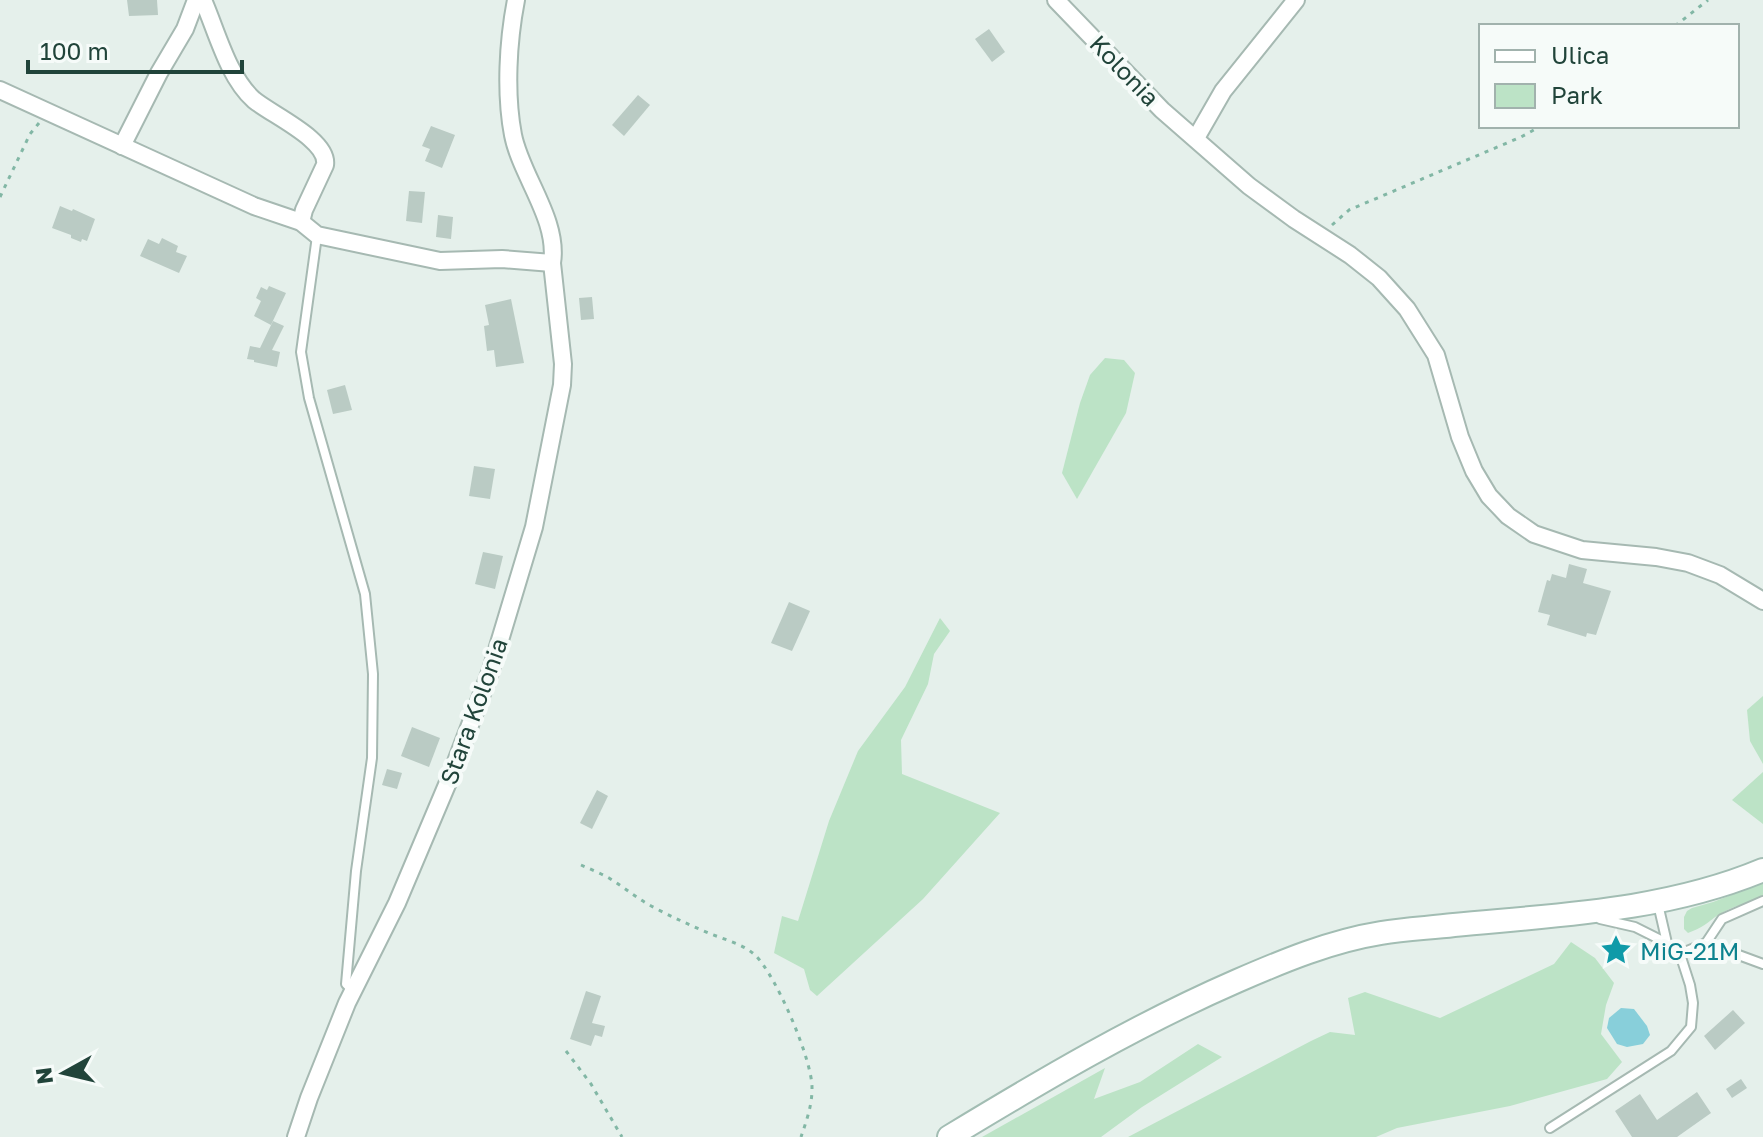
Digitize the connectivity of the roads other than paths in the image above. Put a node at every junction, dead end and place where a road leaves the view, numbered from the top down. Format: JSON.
{"nodes":[{"id":1,"x":196,"y":0,"type":"edge"},
{"id":2,"x":203,"y":0,"type":"edge"},
{"id":3,"x":516,"y":0,"type":"edge"},
{"id":4,"x":1056,"y":0,"type":"edge"},
{"id":5,"x":1296,"y":0,"type":"edge"},
{"id":6,"x":0,"y":90,"type":"edge"},
{"id":7,"x":1196,"y":138,"type":"junction"},
{"id":8,"x":122,"y":146,"type":"junction"},
{"id":9,"x":301,"y":222,"type":"junction"},
{"id":10,"x":317,"y":235,"type":"junction"},
{"id":11,"x":552,"y":263,"type":"junction"},
{"id":12,"x":1763,"y":601,"type":"edge"},
{"id":13,"x":1763,"y":870,"type":"edge"},
{"id":14,"x":1763,"y":901,"type":"edge"},
{"id":15,"x":1657,"y":902,"type":"junction"},
{"id":16,"x":1572,"y":914,"type":"junction"},
{"id":17,"x":1667,"y":943,"type":"junction"},
{"id":18,"x":1706,"y":943,"type":"junction"},
{"id":19,"x":1680,"y":954,"type":"junction"},
{"id":20,"x":1763,"y":964,"type":"edge"},
{"id":21,"x":353,"y":991,"type":"junction"},
{"id":22,"x":1550,"y":1128,"type":"dead end"},
{"id":23,"x":296,"y":1137,"type":"edge"},
{"id":24,"x":949,"y":1137,"type":"edge"}],
"edges":[{"from":1,"to":8,"type":"street"},
{"from":2,"to":9,"type":"street"},
{"from":3,"to":11,"type":"street","name":"Stara Kolonia"},
{"from":4,"to":7,"type":"street","name":"Kolonia"},
{"from":5,"to":7,"type":"street"},
{"from":6,"to":8,"type":"street"},
{"from":7,"to":12,"type":"street","name":"Kolonia"},
{"from":8,"to":9,"type":"street"},
{"from":9,"to":10,"type":"street"},
{"from":10,"to":11,"type":"street"},
{"from":10,"to":21,"type":"lane"},
{"from":11,"to":21,"type":"street","name":"Stara Kolonia"},
{"from":13,"to":15,"type":"main road"},
{"from":14,"to":18,"type":"lane"},
{"from":15,"to":16,"type":"main road"},
{"from":15,"to":17,"type":"lane"},
{"from":16,"to":17,"type":"lane"},
{"from":16,"to":24,"type":"main road"},
{"from":17,"to":19,"type":"lane"},
{"from":18,"to":19,"type":"lane"},
{"from":18,"to":20,"type":"lane"},
{"from":19,"to":22,"type":"lane"},
{"from":21,"to":23,"type":"street","name":"Stara Kolonia"}]}
